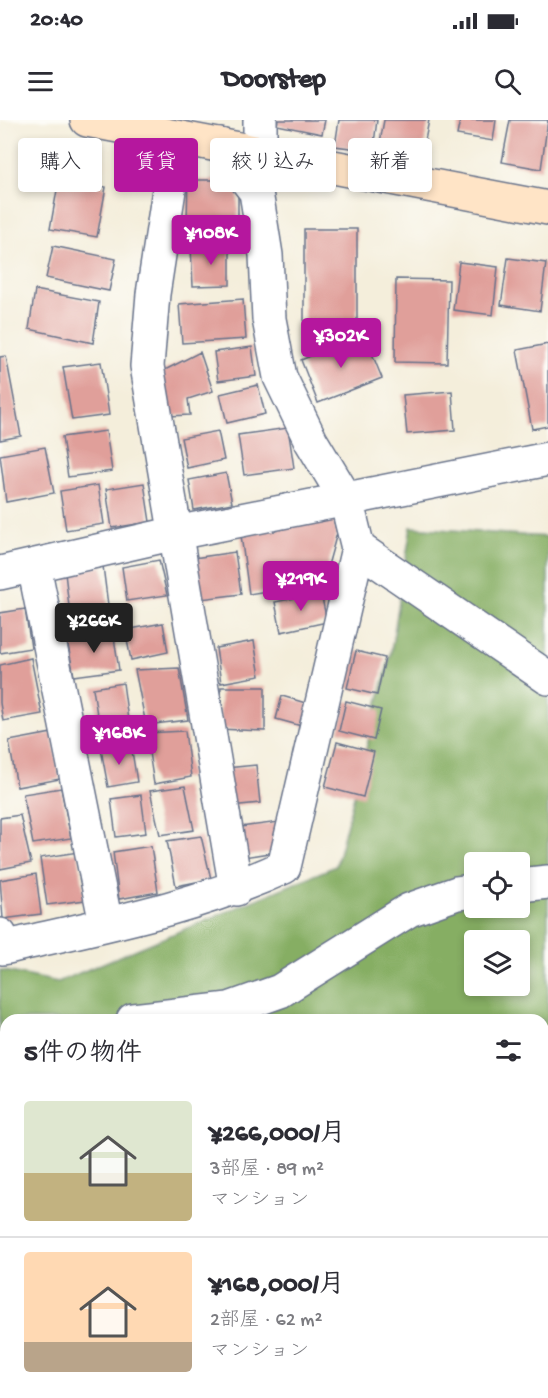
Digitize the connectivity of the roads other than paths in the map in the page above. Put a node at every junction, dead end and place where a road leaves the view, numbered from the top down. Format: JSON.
{"nodes":[{"id":1,"x":87,"y":120,"type":"edge"},
{"id":2,"x":260,"y":120,"type":"edge"},
{"id":3,"x":177,"y":138,"type":"edge"},
{"id":4,"x":260,"y":138,"type":"edge"},
{"id":5,"x":336,"y":168,"type":"edge"},
{"id":6,"x":169,"y":192,"type":"edge"},
{"id":7,"x":256,"y":192,"type":"edge"},
{"id":8,"x":548,"y":208,"type":"edge"},
{"id":9,"x":548,"y":459,"type":"edge"},
{"id":10,"x":346,"y":499,"type":"junction"},
{"id":11,"x":177,"y":532,"type":"junction"},
{"id":12,"x":358,"y":548,"type":"junction"},
{"id":13,"x":34,"y":566,"type":"junction"},
{"id":14,"x":0,"y":573,"type":"edge"},
{"id":15,"x":548,"y":678,"type":"edge"},
{"id":16,"x":548,"y":882,"type":"edge"},
{"id":17,"x":530,"y":884,"type":"edge"},
{"id":18,"x":236,"y":890,"type":"junction"},
{"id":19,"x":464,"y":892,"type":"edge"},
{"id":20,"x":106,"y":924,"type":"junction"},
{"id":21,"x":0,"y":935,"type":"edge"},
{"id":22,"x":185,"y":1014,"type":"edge"}],
"edges":[{"from":1,"to":3,"type":"street"},
{"from":2,"to":4,"type":"street"},
{"from":5,"to":8,"type":"street"},
{"from":6,"to":11,"type":"street"},
{"from":7,"to":10,"type":"street"},
{"from":9,"to":10,"type":"street"},
{"from":10,"to":11,"type":"street"},
{"from":10,"to":12,"type":"street"},
{"from":11,"to":13,"type":"street"},
{"from":11,"to":18,"type":"street"},
{"from":12,"to":15,"type":"street"},
{"from":12,"to":18,"type":"street"},
{"from":13,"to":14,"type":"street"},
{"from":13,"to":20,"type":"street"},
{"from":16,"to":17,"type":"street"},
{"from":18,"to":20,"type":"street"},
{"from":19,"to":22,"type":"street"},
{"from":20,"to":21,"type":"street"}]}
